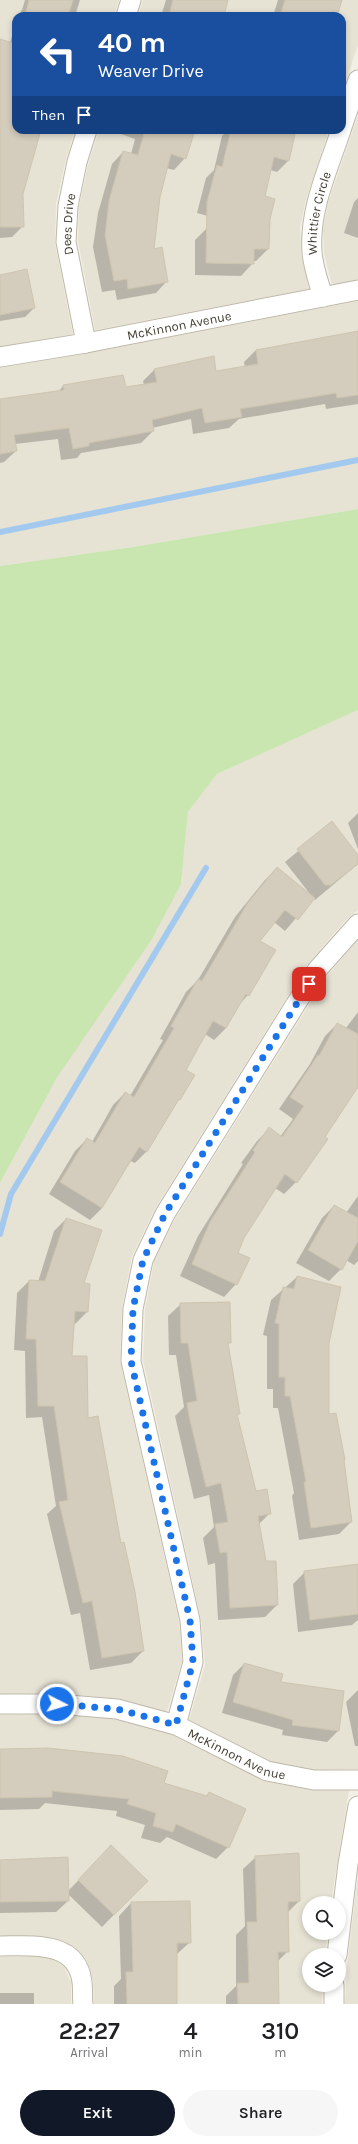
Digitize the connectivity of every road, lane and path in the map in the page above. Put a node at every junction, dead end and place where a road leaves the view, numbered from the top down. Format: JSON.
{"nodes":[{"id":1,"x":131,"y":0,"type":"edge"},
{"id":2,"x":127,"y":12,"type":"edge"},
{"id":3,"x":358,"y":80,"type":"edge"},
{"id":4,"x":346,"y":115,"type":"edge"},
{"id":5,"x":87,"y":134,"type":"edge"},
{"id":6,"x":340,"y":134,"type":"edge"},
{"id":7,"x":358,"y":290,"type":"edge"},
{"id":8,"x":323,"y":297,"type":"junction"},
{"id":9,"x":86,"y":343,"type":"junction"},
{"id":10,"x":0,"y":357,"type":"edge"},
{"id":11,"x":358,"y":924,"type":"edge"},
{"id":12,"x":0,"y":1704,"type":"edge"},
{"id":13,"x":176,"y":1725,"type":"junction"},
{"id":14,"x":358,"y":1780,"type":"edge"},
{"id":15,"x":358,"y":1806,"type":"edge"},
{"id":16,"x":0,"y":1946,"type":"edge"},
{"id":17,"x":338,"y":1948,"type":"edge"},
{"id":18,"x":334,"y":1992,"type":"edge"},
{"id":19,"x":83,"y":2004,"type":"edge"},
{"id":20,"x":334,"y":2004,"type":"edge"}],
"edges":[{"from":1,"to":2,"type":"street"},
{"from":3,"to":4,"type":"street"},
{"from":5,"to":9,"type":"street","name":"Dees Drive"},
{"from":6,"to":8,"type":"street","name":"Whittier Circle"},
{"from":7,"to":8,"type":"street","name":"McKinnon Avenue"},
{"from":8,"to":9,"type":"street","name":"McKinnon Avenue"},
{"from":9,"to":10,"type":"street","name":"McKinnon Avenue"},
{"from":11,"to":13,"type":"street"},
{"from":12,"to":13,"type":"street","name":"McKinnon Avenue"},
{"from":13,"to":14,"type":"street","name":"McKinnon Avenue"},
{"from":15,"to":17,"type":"street"},
{"from":16,"to":19,"type":"street"},
{"from":18,"to":20,"type":"street"}]}
